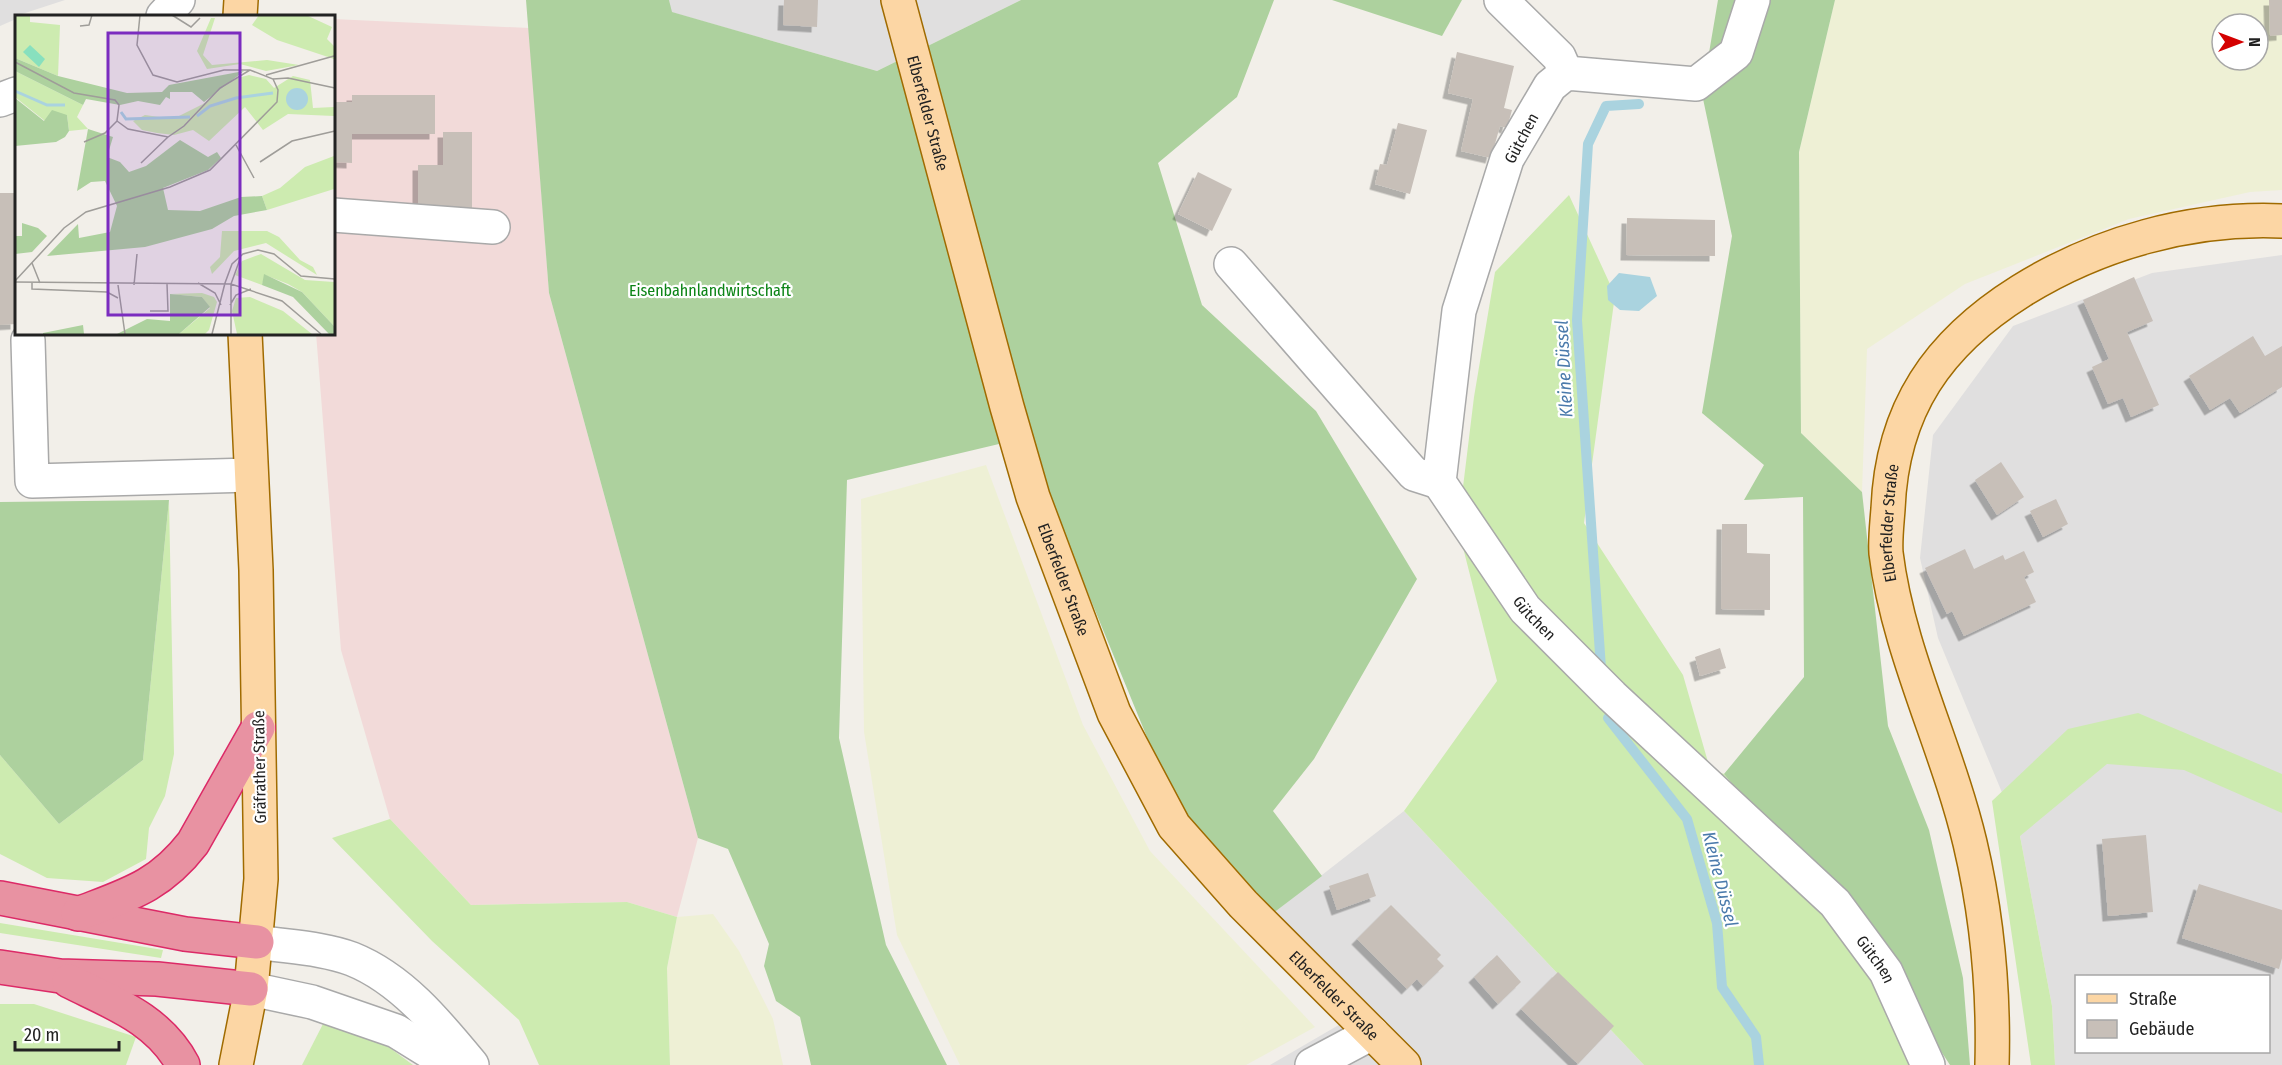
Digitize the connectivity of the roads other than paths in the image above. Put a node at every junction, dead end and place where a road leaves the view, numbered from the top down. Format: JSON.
{"nodes":[{"id":1,"x":178,"y":0,"type":"edge"},
{"id":2,"x":241,"y":0,"type":"edge"},
{"id":3,"x":898,"y":0,"type":"edge"},
{"id":4,"x":1501,"y":0,"type":"edge"},
{"id":5,"x":1753,"y":0,"type":"edge"},
{"id":6,"x":164,"y":15,"type":"edge"},
{"id":7,"x":240,"y":15,"type":"edge"},
{"id":8,"x":1566,"y":73,"type":"junction"},
{"id":9,"x":15,"y":94,"type":"edge"},
{"id":10,"x":0,"y":100,"type":"edge"},
{"id":11,"x":334,"y":215,"type":"edge"},
{"id":12,"x":2282,"y":221,"type":"edge"},
{"id":13,"x":493,"y":227,"type":"dead end"},
{"id":14,"x":1231,"y":264,"type":"dead end"},
{"id":15,"x":245,"y":334,"type":"edge"},
{"id":16,"x":28,"y":340,"type":"dead end"},
{"id":17,"x":251,"y":475,"type":"junction"},
{"id":18,"x":1439,"y":482,"type":"junction"},
{"id":19,"x":258,"y":728,"type":"junction"},
{"id":20,"x":0,"y":898,"type":"edge"},
{"id":21,"x":78,"y":914,"type":"junction"},
{"id":22,"x":257,"y":942,"type":"junction"},
{"id":23,"x":0,"y":967,"type":"edge"},
{"id":24,"x":60,"y":976,"type":"junction"},
{"id":25,"x":251,"y":989,"type":"junction"},
{"id":26,"x":1372,"y":1033,"type":"junction"},
{"id":27,"x":183,"y":1065,"type":"edge"},
{"id":28,"x":236,"y":1065,"type":"edge"},
{"id":29,"x":450,"y":1065,"type":"edge"},
{"id":30,"x":472,"y":1065,"type":"edge"},
{"id":31,"x":1312,"y":1065,"type":"edge"},
{"id":32,"x":1404,"y":1065,"type":"edge"},
{"id":33,"x":1928,"y":1065,"type":"edge"},
{"id":34,"x":1992,"y":1065,"type":"edge"}],
"edges":[{"from":1,"to":6,"type":"street"},
{"from":2,"to":7,"type":"main road"},
{"from":3,"to":26,"type":"main road","name":"Elberfelder Straße"},
{"from":4,"to":8,"type":"street"},
{"from":5,"to":8,"type":"street"},
{"from":8,"to":18,"type":"street","name":"Gütchen"},
{"from":9,"to":10,"type":"street"},
{"from":11,"to":13,"type":"street"},
{"from":12,"to":34,"type":"main road","name":"Elberfelder Straße"},
{"from":14,"to":18,"type":"street"},
{"from":15,"to":17,"type":"main road","name":"Gräfrather Straße"},
{"from":16,"to":17,"type":"street"},
{"from":17,"to":19,"type":"main road","name":"Gräfrather Straße"},
{"from":18,"to":33,"type":"street","name":"Gütchen"},
{"from":19,"to":21,"type":"highway"},
{"from":19,"to":22,"type":"main road","name":"Gräfrather Straße"},
{"from":20,"to":21,"type":"highway"},
{"from":21,"to":22,"type":"highway"},
{"from":22,"to":25,"type":"main road","name":"Gräfrather Straße"},
{"from":22,"to":30,"type":"street"},
{"from":23,"to":24,"type":"highway"},
{"from":24,"to":25,"type":"highway"},
{"from":24,"to":27,"type":"highway"},
{"from":25,"to":28,"type":"main road","name":"Gräfrather Straße"},
{"from":25,"to":29,"type":"street"},
{"from":26,"to":31,"type":"street"},
{"from":26,"to":32,"type":"main road","name":"Elberfelder Straße"}]}
